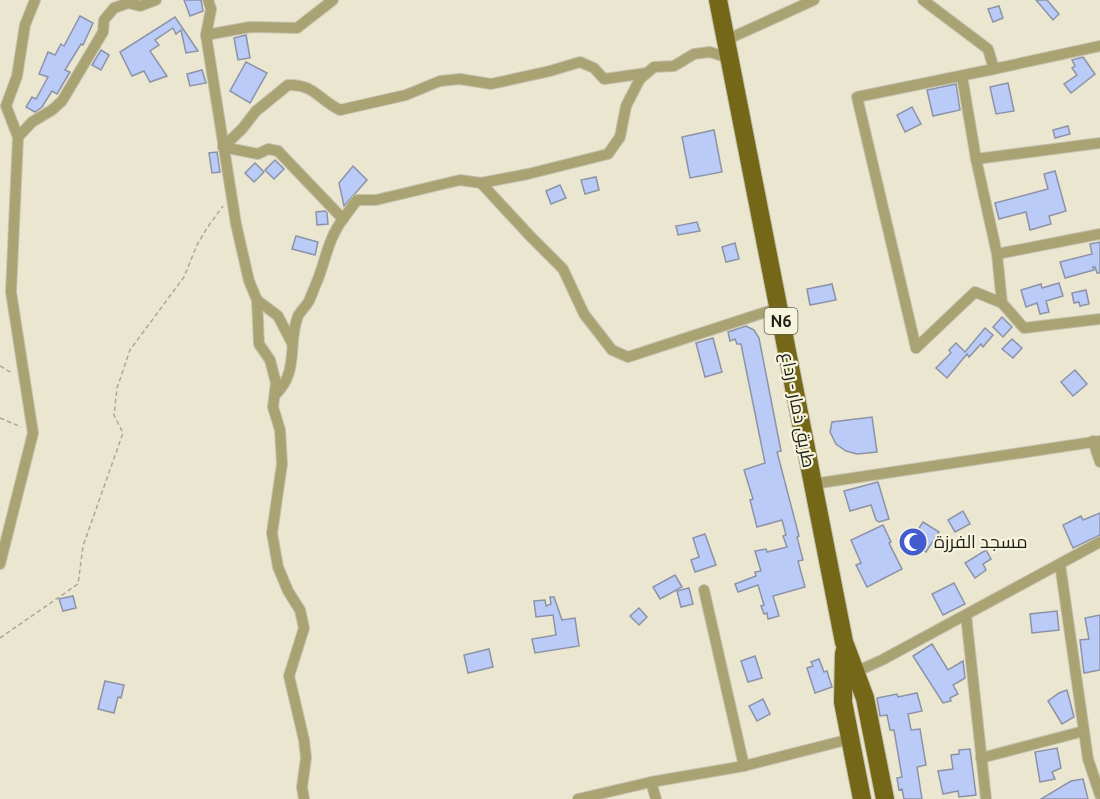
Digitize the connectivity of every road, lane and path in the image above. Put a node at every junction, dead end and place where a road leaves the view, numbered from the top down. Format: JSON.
{"nodes":[{"id":1,"x":35,"y":0,"type":"edge"},
{"id":2,"x":156,"y":0,"type":"edge"},
{"id":3,"x":208,"y":0,"type":"edge"},
{"id":4,"x":333,"y":0,"type":"edge"},
{"id":5,"x":718,"y":0,"type":"edge"},
{"id":6,"x":814,"y":0,"type":"edge"},
{"id":7,"x":923,"y":0,"type":"edge"},
{"id":8,"x":206,"y":34,"type":"junction"},
{"id":9,"x":726,"y":40,"type":"junction"},
{"id":10,"x":1100,"y":46,"type":"edge"},
{"id":11,"x":729,"y":58,"type":"junction"},
{"id":12,"x":994,"y":69,"type":"junction"},
{"id":13,"x":647,"y":73,"type":"junction"},
{"id":14,"x":962,"y":76,"type":"junction"},
{"id":15,"x":18,"y":137,"type":"junction"},
{"id":16,"x":1100,"y":143,"type":"edge"},
{"id":17,"x":224,"y":147,"type":"junction"},
{"id":18,"x":976,"y":159,"type":"junction"},
{"id":19,"x":481,"y":183,"type":"junction"},
{"id":20,"x":232,"y":198,"type":"junction"},
{"id":21,"x":343,"y":219,"type":"junction"},
{"id":22,"x":1100,"y":234,"type":"edge"},
{"id":23,"x":997,"y":254,"type":"junction"},
{"id":24,"x":257,"y":300,"type":"junction"},
{"id":25,"x":1002,"y":303,"type":"junction"},
{"id":26,"x":778,"y":308,"type":"junction"},
{"id":27,"x":1100,"y":320,"type":"edge"},
{"id":28,"x":294,"y":346,"type":"junction"},
{"id":29,"x":275,"y":395,"type":"junction"},
{"id":30,"x":0,"y":418,"type":"edge"},
{"id":31,"x":33,"y":433,"type":"junction"},
{"id":32,"x":1097,"y":441,"type":"edge"},
{"id":33,"x":1100,"y":462,"type":"edge"},
{"id":34,"x":813,"y":484,"type":"junction"},
{"id":35,"x":1100,"y":542,"type":"edge"},
{"id":36,"x":0,"y":564,"type":"edge"},
{"id":37,"x":1060,"y":564,"type":"junction"},
{"id":38,"x":704,"y":590,"type":"dead end"},
{"id":39,"x":966,"y":615,"type":"junction"},
{"id":40,"x":0,"y":638,"type":"edge"},
{"id":41,"x":850,"y":674,"type":"junction"},
{"id":42,"x":1084,"y":731,"type":"junction"},
{"id":43,"x":850,"y":739,"type":"junction"},
{"id":44,"x":981,"y":758,"type":"junction"},
{"id":45,"x":744,"y":766,"type":"junction"},
{"id":46,"x":651,"y":782,"type":"junction"},
{"id":47,"x":1100,"y":795,"type":"edge"},
{"id":48,"x":304,"y":799,"type":"edge"},
{"id":49,"x":578,"y":799,"type":"edge"},
{"id":50,"x":656,"y":799,"type":"edge"},
{"id":51,"x":862,"y":799,"type":"edge"},
{"id":52,"x":885,"y":799,"type":"edge"},
{"id":53,"x":986,"y":799,"type":"edge"}],
"edges":[{"from":1,"to":15,"type":"street"},
{"from":2,"to":15,"type":"street"},
{"from":3,"to":8,"type":"street"},
{"from":4,"to":8,"type":"street"},
{"from":5,"to":9,"type":"main road","name":"طريق ذمار - رداع","number":"N6"},
{"from":6,"to":9,"type":"street"},
{"from":7,"to":12,"type":"street"},
{"from":8,"to":17,"type":"street"},
{"from":9,"to":11,"type":"main road","name":"طريق ذمار - رداع","number":"N6"},
{"from":10,"to":12,"type":"street"},
{"from":11,"to":13,"type":"street"},
{"from":11,"to":26,"type":"main road","name":"طريق ذمار - رداع","number":"N6"},
{"from":12,"to":14,"type":"street"},
{"from":13,"to":17,"type":"street"},
{"from":13,"to":19,"type":"street"},
{"from":14,"to":18,"type":"street"},
{"from":14,"to":25,"type":"street"},
{"from":15,"to":31,"type":"street"},
{"from":16,"to":18,"type":"street"},
{"from":17,"to":20,"type":"street"},
{"from":17,"to":21,"type":"street"},
{"from":18,"to":23,"type":"street"},
{"from":19,"to":21,"type":"street"},
{"from":19,"to":26,"type":"street"},
{"from":20,"to":24,"type":"street"},
{"from":20,"to":40,"type":"path"},
{"from":21,"to":28,"type":"street"},
{"from":22,"to":23,"type":"street"},
{"from":23,"to":25,"type":"street"},
{"from":24,"to":28,"type":"street"},
{"from":24,"to":29,"type":"street"},
{"from":25,"to":27,"type":"street"},
{"from":26,"to":34,"type":"main road","name":"طريق ذمار - رداع","number":"N6"},
{"from":28,"to":29,"type":"street"},
{"from":29,"to":48,"type":"street"},
{"from":30,"to":31,"type":"path"},
{"from":31,"to":36,"type":"street"},
{"from":32,"to":33,"type":"street"},
{"from":32,"to":34,"type":"street"},
{"from":34,"to":41,"type":"main road","name":"طريق ذمار - رداع","number":"N6"},
{"from":35,"to":37,"type":"street"},
{"from":37,"to":39,"type":"street"},
{"from":37,"to":42,"type":"street"},
{"from":38,"to":45,"type":"street"},
{"from":39,"to":41,"type":"street"},
{"from":39,"to":44,"type":"street"},
{"from":41,"to":43,"type":"main road","number":"N6"},
{"from":41,"to":52,"type":"main road","number":"N6"},
{"from":42,"to":44,"type":"street"},
{"from":42,"to":47,"type":"street"},
{"from":43,"to":45,"type":"street"},
{"from":43,"to":51,"type":"main road","number":"N6"},
{"from":44,"to":53,"type":"street"},
{"from":45,"to":46,"type":"street"},
{"from":46,"to":49,"type":"street"},
{"from":46,"to":50,"type":"street"}]}
